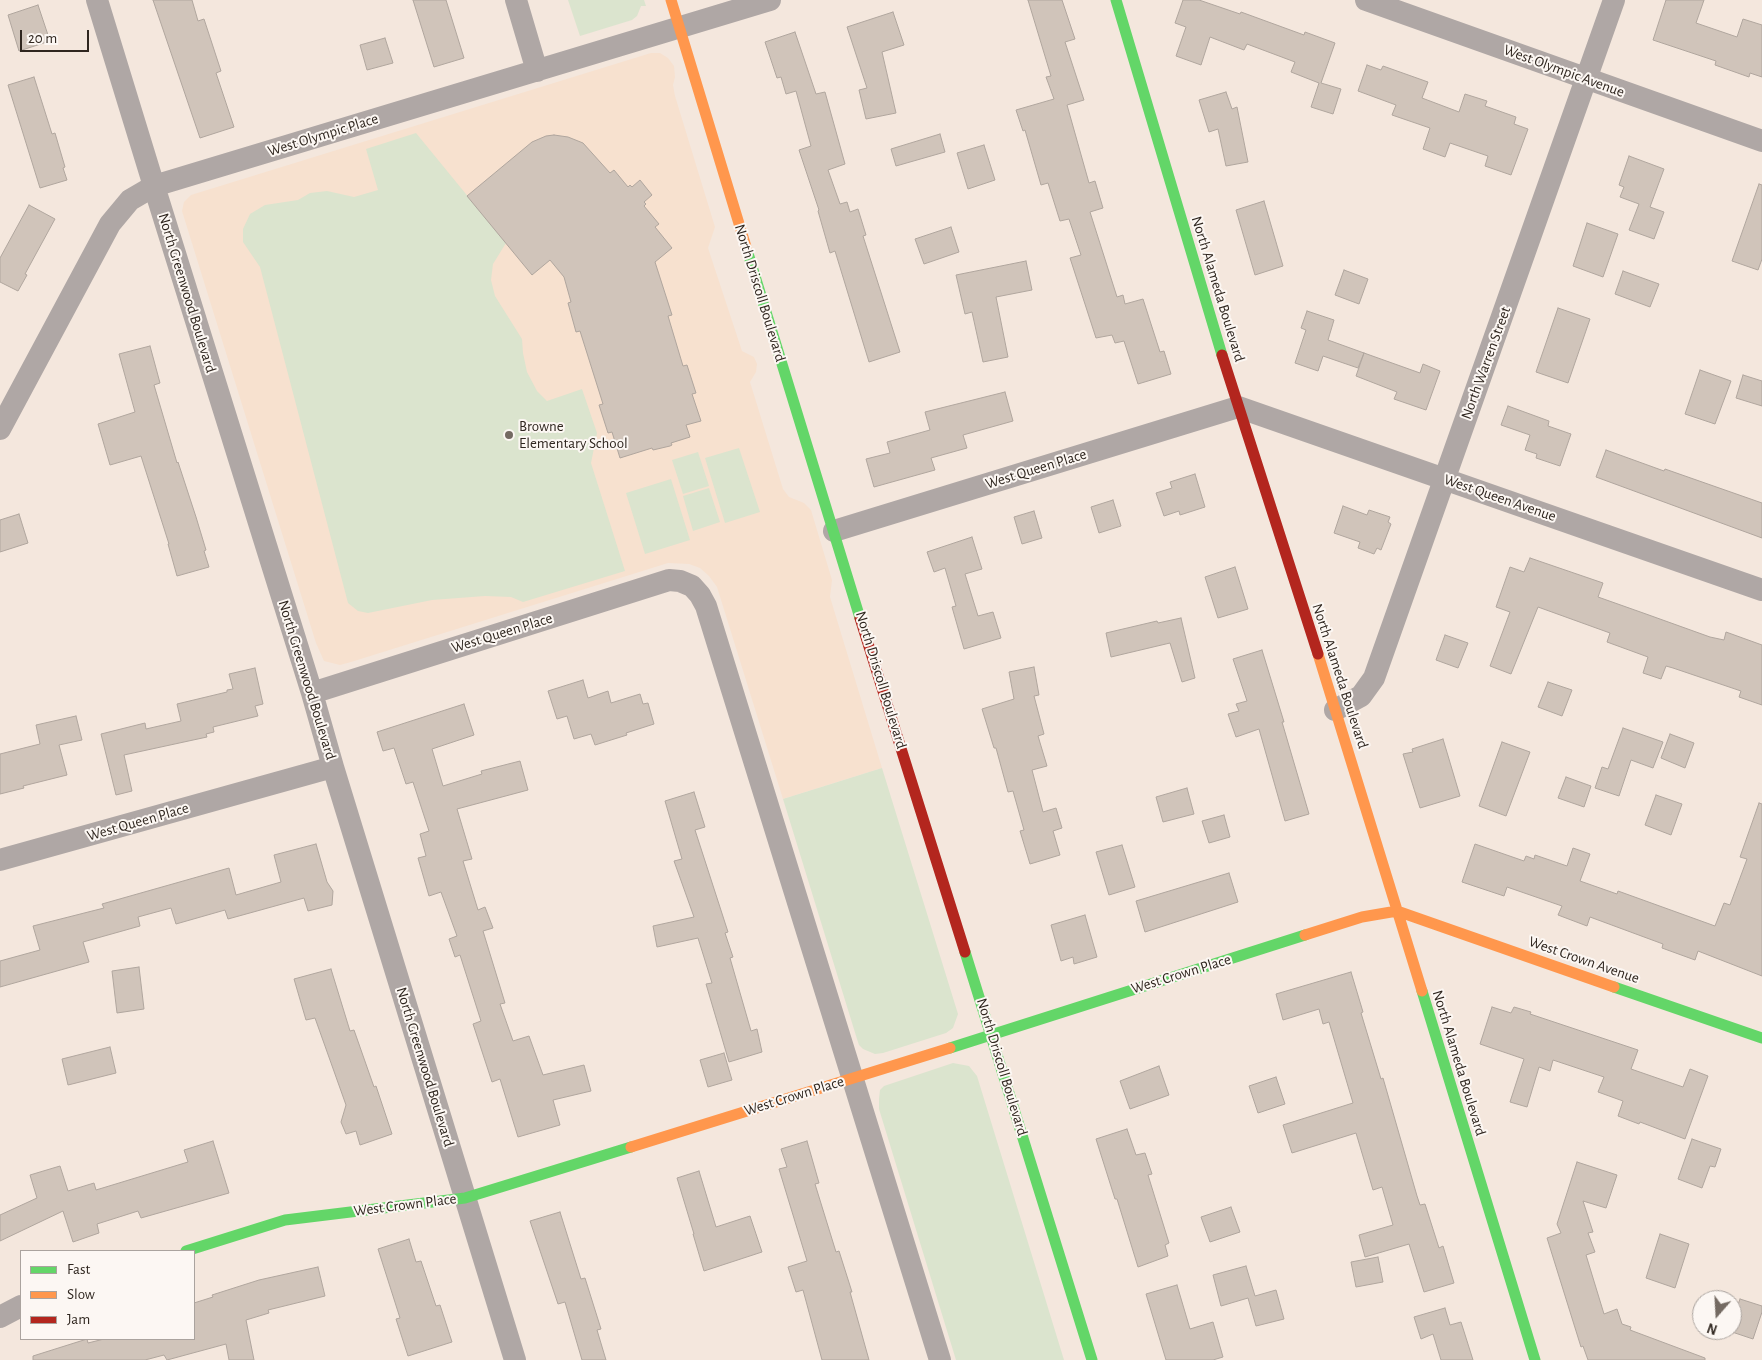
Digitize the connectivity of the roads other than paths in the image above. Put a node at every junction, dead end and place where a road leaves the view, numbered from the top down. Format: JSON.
{"nodes":[{"id":1,"x":97,"y":0,"type":"edge"},
{"id":2,"x":516,"y":0,"type":"edge"},
{"id":3,"x":671,"y":0,"type":"edge"},
{"id":4,"x":770,"y":0,"type":"edge"},
{"id":5,"x":1116,"y":0,"type":"edge"},
{"id":6,"x":1366,"y":0,"type":"edge"},
{"id":7,"x":1614,"y":0,"type":"edge"},
{"id":8,"x":679,"y":28,"type":"junction"},
{"id":9,"x":537,"y":71,"type":"junction"},
{"id":10,"x":1586,"y":79,"type":"junction"},
{"id":11,"x":1762,"y":140,"type":"edge"},
{"id":12,"x":154,"y":186,"type":"junction"},
{"id":13,"x":1238,"y":407,"type":"junction"},
{"id":14,"x":0,"y":428,"type":"edge"},
{"id":15,"x":1445,"y":478,"type":"junction"},
{"id":16,"x":834,"y":531,"type":"junction"},
{"id":17,"x":1762,"y":590,"type":"edge"},
{"id":18,"x":312,"y":693,"type":"junction"},
{"id":19,"x":1335,"y":710,"type":"junction"},
{"id":20,"x":333,"y":767,"type":"junction"},
{"id":21,"x":0,"y":860,"type":"edge"},
{"id":22,"x":1397,"y":911,"type":"junction"},
{"id":23,"x":991,"y":1033,"type":"junction"},
{"id":24,"x":1762,"y":1038,"type":"edge"},
{"id":25,"x":851,"y":1078,"type":"junction"},
{"id":26,"x":465,"y":1198,"type":"junction"},
{"id":27,"x":189,"y":1250,"type":"edge"},
{"id":28,"x":20,"y":1307,"type":"edge"},
{"id":29,"x":0,"y":1317,"type":"edge"},
{"id":30,"x":515,"y":1360,"type":"edge"},
{"id":31,"x":940,"y":1360,"type":"edge"},
{"id":32,"x":1092,"y":1360,"type":"edge"},
{"id":33,"x":1536,"y":1360,"type":"edge"}],
"edges":[{"from":1,"to":12,"type":"street","name":"North Greenwood Boulevard"},
{"from":2,"to":9,"type":"street"},
{"from":3,"to":8,"type":"street","name":"North Driscoll Boulevard"},
{"from":4,"to":8,"type":"street","name":"West Olympic Place"},
{"from":5,"to":13,"type":"street","name":"North Alameda Boulevard"},
{"from":6,"to":10,"type":"street","name":"West Olympic Avenue"},
{"from":7,"to":10,"type":"street","name":"North Warren Street"},
{"from":8,"to":9,"type":"street","name":"West Olympic Place"},
{"from":8,"to":16,"type":"street","name":"North Driscoll Boulevard"},
{"from":9,"to":12,"type":"street","name":"West Olympic Place"},
{"from":10,"to":11,"type":"street","name":"West Olympic Avenue"},
{"from":10,"to":15,"type":"street","name":"North Warren Street"},
{"from":12,"to":14,"type":"street","name":"West Olympic Place"},
{"from":12,"to":18,"type":"street","name":"North Greenwood Boulevard"},
{"from":13,"to":15,"type":"street","name":"West Queen Avenue"},
{"from":13,"to":16,"type":"street","name":"West Queen Place"},
{"from":13,"to":19,"type":"street","name":"North Alameda Boulevard"},
{"from":15,"to":17,"type":"street","name":"West Queen Avenue"},
{"from":15,"to":19,"type":"street","name":"North Warren Street"},
{"from":16,"to":23,"type":"street","name":"North Driscoll Boulevard"},
{"from":18,"to":20,"type":"street","name":"North Greenwood Boulevard"},
{"from":18,"to":25,"type":"street","name":"West Queen Place"},
{"from":19,"to":22,"type":"street","name":"North Alameda Boulevard"},
{"from":20,"to":21,"type":"street","name":"West Queen Place"},
{"from":20,"to":26,"type":"street","name":"North Greenwood Boulevard"},
{"from":22,"to":23,"type":"street","name":"West Crown Place"},
{"from":22,"to":24,"type":"street","name":"West Crown Avenue"},
{"from":22,"to":33,"type":"street","name":"North Alameda Boulevard"},
{"from":23,"to":25,"type":"street","name":"West Crown Place"},
{"from":23,"to":32,"type":"street","name":"North Driscoll Boulevard"},
{"from":25,"to":26,"type":"street","name":"West Crown Place"},
{"from":25,"to":31,"type":"street"},
{"from":26,"to":27,"type":"street","name":"West Crown Place"},
{"from":26,"to":30,"type":"street","name":"North Greenwood Boulevard"},
{"from":28,"to":29,"type":"street"}]}
